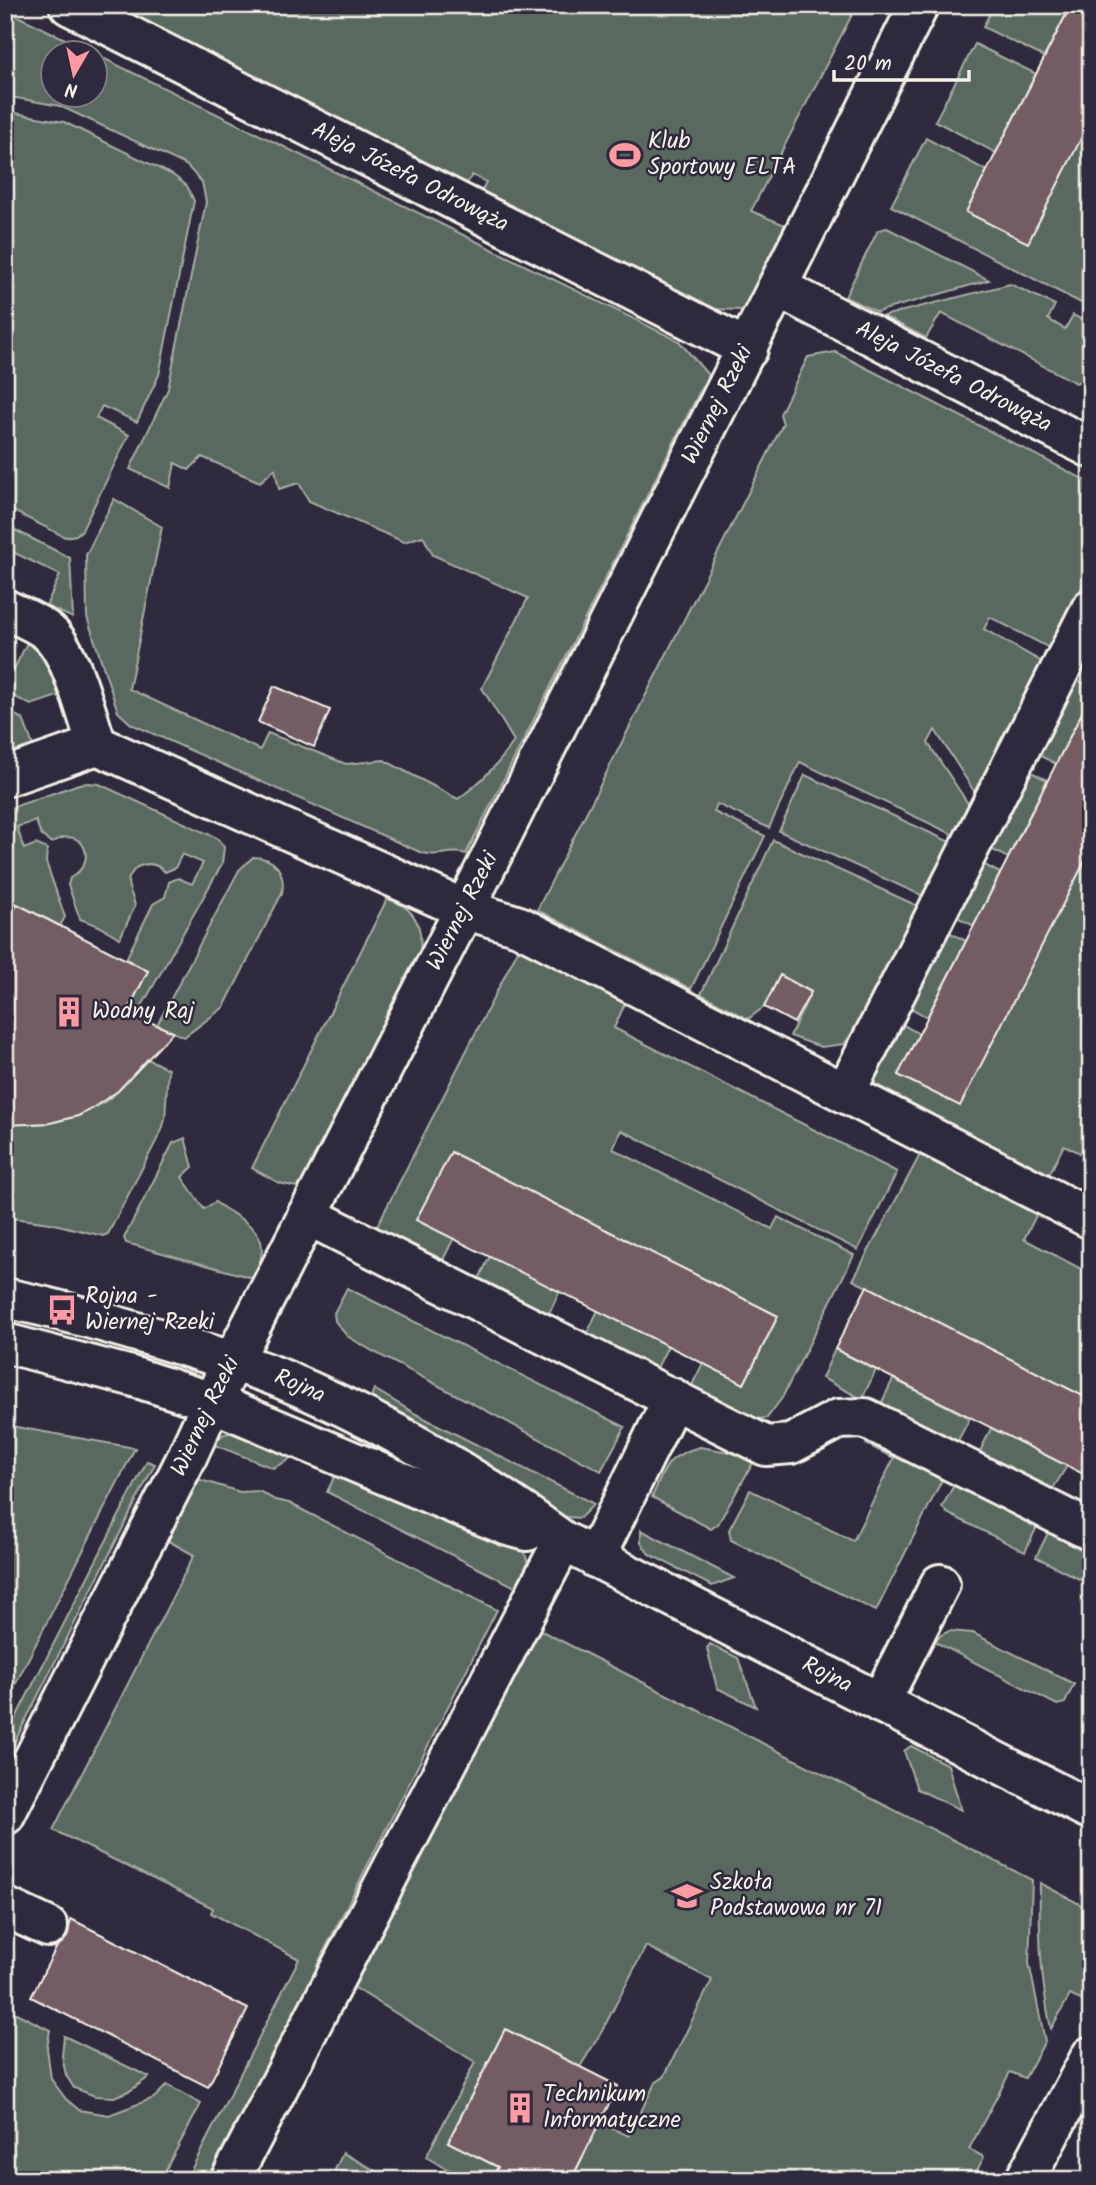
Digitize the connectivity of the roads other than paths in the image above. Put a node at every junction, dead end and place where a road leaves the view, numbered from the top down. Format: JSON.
{"nodes":[{"id":1,"x":69,"y":5,"type":"edge"},
{"id":2,"x":919,"y":5,"type":"edge"},
{"id":3,"x":779,"y":288,"type":"junction"},
{"id":4,"x":748,"y":349,"type":"junction"},
{"id":5,"x":1091,"y":448,"type":"edge"},
{"id":6,"x":5,"y":609,"type":"edge"},
{"id":7,"x":1091,"y":609,"type":"edge"},
{"id":8,"x":97,"y":745,"type":"junction"},
{"id":9,"x":5,"y":777,"type":"edge"},
{"id":10,"x":464,"y":909,"type":"junction"},
{"id":11,"x":845,"y":1093,"type":"junction"},
{"id":12,"x":1087,"y":1207,"type":"edge"},
{"id":13,"x":307,"y":1215,"type":"junction"},
{"id":14,"x":5,"y":1298,"type":"edge"},
{"id":15,"x":5,"y":1343,"type":"edge"},
{"id":16,"x":233,"y":1361,"type":"junction"},
{"id":17,"x":673,"y":1398,"type":"junction"},
{"id":18,"x":212,"y":1402,"type":"junction"},
{"id":19,"x":1091,"y":1531,"type":"edge"},
{"id":20,"x":579,"y":1550,"type":"junction"},
{"id":21,"x":940,"y":1584,"type":"dead end"},
{"id":22,"x":880,"y":1703,"type":"junction"},
{"id":23,"x":1091,"y":1810,"type":"edge"},
{"id":24,"x":5,"y":1815,"type":"edge"},
{"id":25,"x":5,"y":1907,"type":"edge"},
{"id":26,"x":48,"y":1927,"type":"dead end"},
{"id":27,"x":1091,"y":2056,"type":"edge"},
{"id":28,"x":230,"y":2180,"type":"edge"},
{"id":29,"x":1025,"y":2180,"type":"edge"}],
"edges":[{"from":1,"to":4,"type":"street","name":"Aleja Józefa Odrowąża"},
{"from":2,"to":3,"type":"street","name":"Wiernej Rzeki"},
{"from":3,"to":4,"type":"street","name":"Wiernej Rzeki"},
{"from":3,"to":5,"type":"street","name":"Aleja Józefa Odrowąża"},
{"from":4,"to":10,"type":"street","name":"Wiernej Rzeki"},
{"from":6,"to":8,"type":"street"},
{"from":7,"to":11,"type":"street"},
{"from":8,"to":9,"type":"street"},
{"from":8,"to":10,"type":"street"},
{"from":10,"to":11,"type":"street"},
{"from":10,"to":13,"type":"street","name":"Wiernej Rzeki"},
{"from":11,"to":12,"type":"street"},
{"from":13,"to":16,"type":"street","name":"Wiernej Rzeki"},
{"from":13,"to":17,"type":"street"},
{"from":14,"to":16,"type":"street","name":"Rojna"},
{"from":15,"to":18,"type":"street","name":"Rojna"},
{"from":16,"to":18,"type":"street","name":"Wiernej Rzeki"},
{"from":16,"to":20,"type":"street","name":"Rojna"},
{"from":17,"to":19,"type":"street"},
{"from":17,"to":20,"type":"street"},
{"from":18,"to":20,"type":"street","name":"Rojna"},
{"from":18,"to":24,"type":"street","name":"Wiernej Rzeki"},
{"from":20,"to":22,"type":"street","name":"Rojna"},
{"from":20,"to":28,"type":"street"},
{"from":21,"to":22,"type":"street"},
{"from":22,"to":23,"type":"street","name":"Rojna"},
{"from":25,"to":26,"type":"street"},
{"from":27,"to":29,"type":"street"}]}
